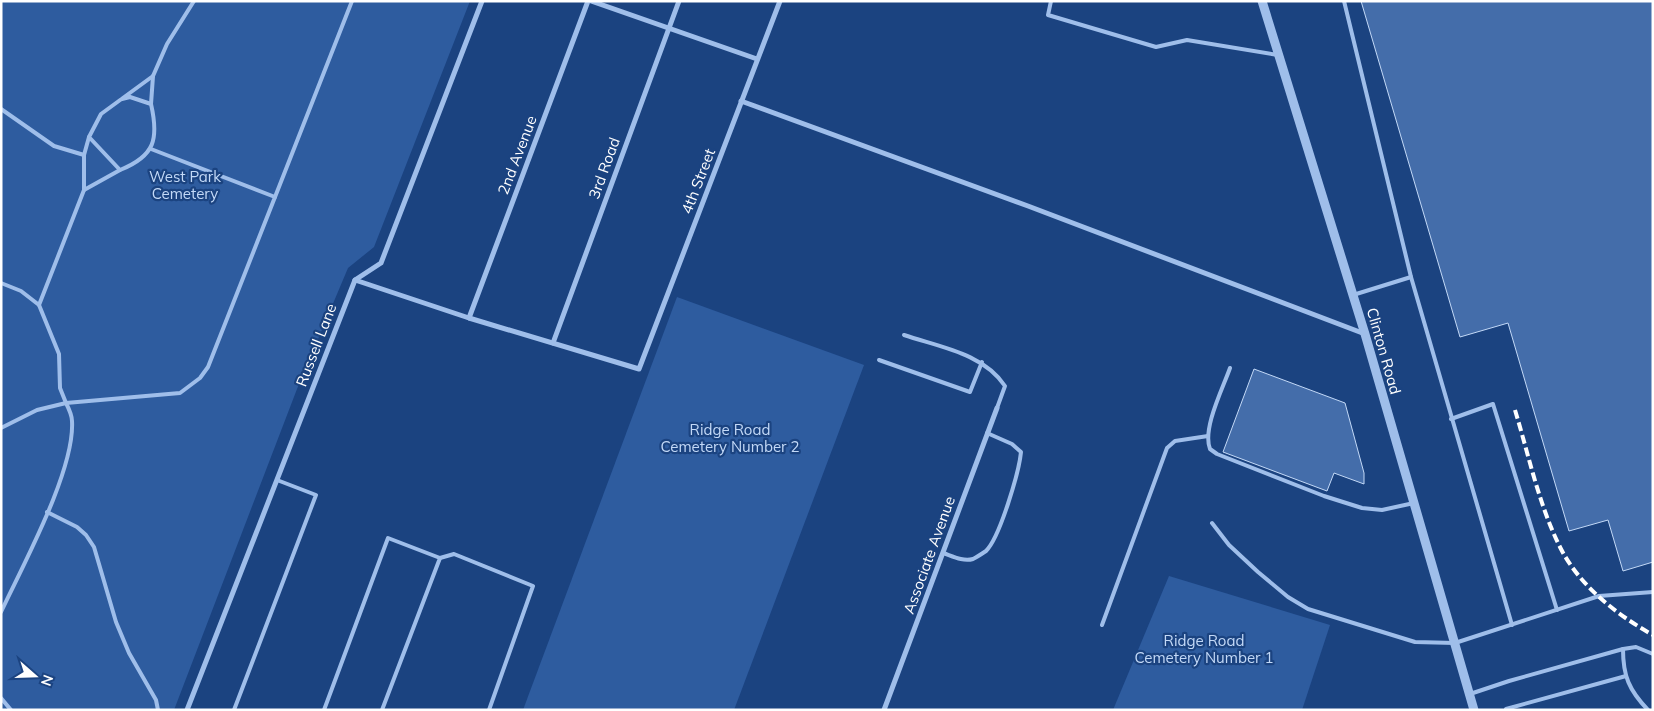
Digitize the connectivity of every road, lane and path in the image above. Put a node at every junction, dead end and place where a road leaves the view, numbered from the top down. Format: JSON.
{"nodes":[{"id":1,"x":194,"y":1,"type":"edge"},
{"id":2,"x":352,"y":1,"type":"edge"},
{"id":3,"x":482,"y":1,"type":"edge"},
{"id":4,"x":590,"y":1,"type":"edge"},
{"id":5,"x":679,"y":1,"type":"edge"},
{"id":6,"x":780,"y":1,"type":"edge"},
{"id":7,"x":1051,"y":1,"type":"edge"},
{"id":8,"x":1262,"y":1,"type":"edge"},
{"id":9,"x":1344,"y":1,"type":"edge"},
{"id":10,"x":668,"y":29,"type":"junction"},
{"id":11,"x":1279,"y":55,"type":"junction"},
{"id":12,"x":757,"y":59,"type":"junction"},
{"id":13,"x":153,"y":76,"type":"junction"},
{"id":14,"x":122,"y":99,"type":"junction"},
{"id":15,"x":742,"y":101,"type":"junction"},
{"id":16,"x":151,"y":104,"type":"junction"},
{"id":17,"x":1,"y":109,"type":"edge"},
{"id":18,"x":89,"y":137,"type":"junction"},
{"id":19,"x":151,"y":149,"type":"junction"},
{"id":20,"x":84,"y":155,"type":"junction"},
{"id":21,"x":120,"y":170,"type":"junction"},
{"id":22,"x":84,"y":190,"type":"junction"},
{"id":23,"x":275,"y":197,"type":"junction"},
{"id":24,"x":1411,"y":277,"type":"junction"},
{"id":25,"x":355,"y":280,"type":"junction"},
{"id":26,"x":1,"y":283,"type":"edge"},
{"id":27,"x":1353,"y":295,"type":"junction"},
{"id":28,"x":39,"y":305,"type":"junction"},
{"id":29,"x":469,"y":318,"type":"junction"},
{"id":30,"x":1365,"y":334,"type":"junction"},
{"id":31,"x":904,"y":335,"type":"dead end"},
{"id":32,"x":553,"y":343,"type":"junction"},
{"id":33,"x":879,"y":360,"type":"dead end"},
{"id":34,"x":982,"y":362,"type":"junction"},
{"id":35,"x":1230,"y":368,"type":"dead end"},
{"id":36,"x":66,"y":403,"type":"junction"},
{"id":37,"x":997,"y":408,"type":"joint"},
{"id":38,"x":1451,"y":419,"type":"junction"},
{"id":39,"x":1,"y":428,"type":"edge"},
{"id":40,"x":988,"y":433,"type":"junction"},
{"id":41,"x":1208,"y":436,"type":"junction"},
{"id":42,"x":277,"y":480,"type":"junction"},
{"id":43,"x":1414,"y":503,"type":"junction"},
{"id":44,"x":46,"y":512,"type":"junction"},
{"id":45,"x":1212,"y":523,"type":"dead end"},
{"id":46,"x":943,"y":553,"type":"junction"},
{"id":47,"x":440,"y":558,"type":"junction"},
{"id":48,"x":1653,"y":592,"type":"edge"},
{"id":49,"x":1557,"y":610,"type":"junction"},
{"id":50,"x":1,"y":612,"type":"edge"},
{"id":51,"x":1102,"y":625,"type":"dead end"},
{"id":52,"x":1512,"y":625,"type":"junction"},
{"id":53,"x":1455,"y":643,"type":"junction"},
{"id":54,"x":1623,"y":649,"type":"junction"},
{"id":55,"x":1653,"y":654,"type":"edge"},
{"id":56,"x":1626,"y":676,"type":"junction"},
{"id":57,"x":1470,"y":694,"type":"junction"},
{"id":58,"x":1,"y":698,"type":"edge"},
{"id":59,"x":1506,"y":709,"type":"edge"},
{"id":60,"x":11,"y":710,"type":"edge"},
{"id":61,"x":158,"y":710,"type":"edge"},
{"id":62,"x":187,"y":710,"type":"edge"},
{"id":63,"x":234,"y":710,"type":"edge"},
{"id":64,"x":324,"y":710,"type":"edge"},
{"id":65,"x":382,"y":710,"type":"edge"},
{"id":66,"x":489,"y":710,"type":"edge"},
{"id":67,"x":884,"y":710,"type":"edge"},
{"id":68,"x":1474,"y":710,"type":"edge"},
{"id":69,"x":1648,"y":710,"type":"edge"}],
"edges":[{"from":1,"to":13,"type":"lane"},
{"from":2,"to":23,"type":"lane"},
{"from":3,"to":25,"type":"street"},
{"from":4,"to":10,"type":"street"},
{"from":4,"to":29,"type":"street","name":"2nd Avenue"},
{"from":5,"to":10,"type":"street","name":"3rd Road"},
{"from":6,"to":12,"type":"street","name":"4th Street"},
{"from":7,"to":11,"type":"lane"},
{"from":8,"to":11,"type":"street","name":"Clinton Road"},
{"from":9,"to":24,"type":"lane"},
{"from":10,"to":12,"type":"street"},
{"from":10,"to":32,"type":"street","name":"3rd Road"},
{"from":11,"to":27,"type":"street","name":"Clinton Road"},
{"from":12,"to":15,"type":"street","name":"4th Street"},
{"from":13,"to":14,"type":"lane"},
{"from":13,"to":16,"type":"lane"},
{"from":14,"to":16,"type":"lane"},
{"from":14,"to":18,"type":"lane"},
{"from":15,"to":30,"type":"street"},
{"from":15,"to":32,"type":"street","name":"4th Street"},
{"from":16,"to":19,"type":"lane"},
{"from":17,"to":20,"type":"lane"},
{"from":18,"to":20,"type":"lane"},
{"from":18,"to":21,"type":"lane"},
{"from":19,"to":21,"type":"lane"},
{"from":19,"to":23,"type":"lane"},
{"from":20,"to":22,"type":"lane"},
{"from":21,"to":22,"type":"lane"},
{"from":22,"to":28,"type":"lane"},
{"from":23,"to":36,"type":"lane"},
{"from":24,"to":27,"type":"lane"},
{"from":24,"to":38,"type":"lane"},
{"from":25,"to":29,"type":"street"},
{"from":25,"to":42,"type":"street","name":"Russell Lane"},
{"from":26,"to":28,"type":"lane"},
{"from":27,"to":30,"type":"street","name":"Clinton Road"},
{"from":28,"to":36,"type":"lane"},
{"from":29,"to":32,"type":"street"},
{"from":30,"to":43,"type":"street","name":"Clinton Road"},
{"from":31,"to":34,"type":"lane"},
{"from":33,"to":34,"type":"lane"},
{"from":34,"to":37,"type":"lane"},
{"from":35,"to":41,"type":"lane"},
{"from":36,"to":39,"type":"lane"},
{"from":36,"to":44,"type":"lane"},
{"from":37,"to":40,"type":"street","name":"Associate Avenue"},
{"from":38,"to":49,"type":"lane"},
{"from":38,"to":52,"type":"lane"},
{"from":40,"to":46,"type":"street","name":"Associate Avenue"},
{"from":40,"to":46,"type":"lane"},
{"from":41,"to":43,"type":"lane"},
{"from":41,"to":51,"type":"lane"},
{"from":42,"to":62,"type":"street","name":"Russell Lane"},
{"from":42,"to":63,"type":"lane"},
{"from":43,"to":53,"type":"street","name":"Clinton Road"},
{"from":44,"to":50,"type":"lane"},
{"from":44,"to":61,"type":"lane"},
{"from":45,"to":53,"type":"lane"},
{"from":46,"to":67,"type":"street","name":"Associate Avenue"},
{"from":47,"to":64,"type":"lane"},
{"from":47,"to":65,"type":"lane"},
{"from":47,"to":66,"type":"lane"},
{"from":48,"to":49,"type":"lane"},
{"from":49,"to":52,"type":"lane"},
{"from":52,"to":53,"type":"lane"},
{"from":53,"to":57,"type":"street","name":"Clinton Road"},
{"from":54,"to":55,"type":"lane"},
{"from":54,"to":56,"type":"lane"},
{"from":54,"to":57,"type":"lane"},
{"from":56,"to":59,"type":"lane"},
{"from":56,"to":69,"type":"lane"},
{"from":57,"to":68,"type":"street","name":"Clinton Road"},
{"from":58,"to":60,"type":"lane"}]}
